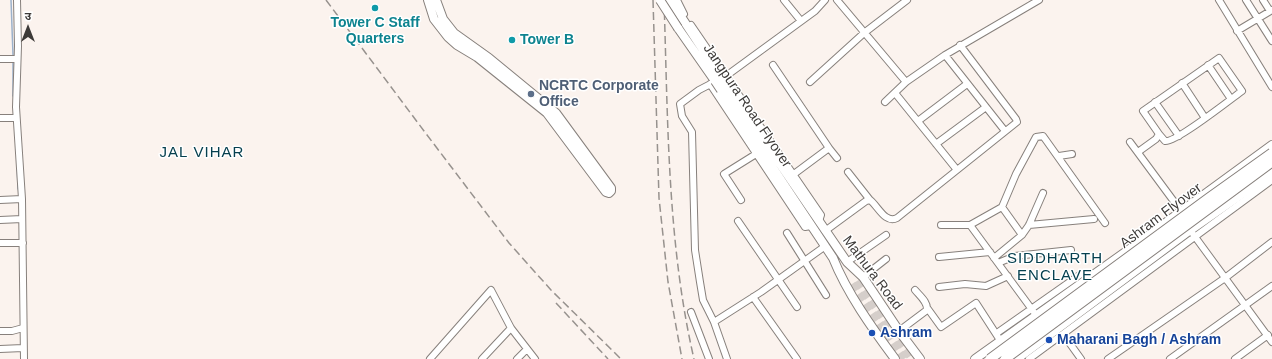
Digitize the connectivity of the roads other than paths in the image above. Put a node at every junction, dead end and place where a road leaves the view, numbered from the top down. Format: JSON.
{"nodes":[{"id":1,"x":17,"y":0,"type":"edge"},
{"id":2,"x":428,"y":0,"type":"edge"},
{"id":3,"x":436,"y":0,"type":"edge"},
{"id":4,"x":660,"y":0,"type":"edge"},
{"id":5,"x":670,"y":0,"type":"edge"},
{"id":6,"x":677,"y":0,"type":"edge"},
{"id":7,"x":784,"y":0,"type":"edge"},
{"id":8,"x":825,"y":0,"type":"edge"},
{"id":9,"x":837,"y":0,"type":"edge"},
{"id":10,"x":907,"y":0,"type":"edge"},
{"id":11,"x":1039,"y":0,"type":"edge"},
{"id":12,"x":1218,"y":0,"type":"edge"},
{"id":13,"x":1246,"y":0,"type":"edge"},
{"id":14,"x":1263,"y":0,"type":"edge"},
{"id":15,"x":1271,"y":11,"type":"edge"},
{"id":16,"x":1257,"y":18,"type":"junction"},
{"id":17,"x":801,"y":21,"type":"junction"},
{"id":18,"x":1237,"y":31,"type":"junction"},
{"id":19,"x":864,"y":33,"type":"junction"},
{"id":20,"x":1272,"y":41,"type":"edge"},
{"id":21,"x":960,"y":45,"type":"junction"},
{"id":22,"x":945,"y":55,"type":"junction"},
{"id":23,"x":0,"y":59,"type":"edge"},
{"id":24,"x":16,"y":59,"type":"junction"},
{"id":25,"x":773,"y":65,"type":"dead end"},
{"id":26,"x":1208,"y":65,"type":"junction"},
{"id":27,"x":726,"y":76,"type":"junction"},
{"id":28,"x":810,"y":82,"type":"dead end"},
{"id":29,"x":906,"y":82,"type":"junction"},
{"id":30,"x":1182,"y":83,"type":"junction"},
{"id":31,"x":710,"y":84,"type":"junction"},
{"id":32,"x":967,"y":84,"type":"junction"},
{"id":33,"x":1271,"y":84,"type":"edge"},
{"id":34,"x":895,"y":93,"type":"junction"},
{"id":35,"x":1231,"y":99,"type":"junction"},
{"id":36,"x":885,"y":102,"type":"dead end"},
{"id":37,"x":1155,"y":102,"type":"junction"},
{"id":38,"x":986,"y":107,"type":"junction"},
{"id":39,"x":0,"y":118,"type":"edge"},
{"id":40,"x":16,"y":118,"type":"junction"},
{"id":41,"x":1205,"y":118,"type":"junction"},
{"id":42,"x":918,"y":121,"type":"junction"},
{"id":43,"x":1005,"y":131,"type":"junction"},
{"id":44,"x":1159,"y":134,"type":"junction"},
{"id":45,"x":1179,"y":136,"type":"junction"},
{"id":46,"x":1130,"y":142,"type":"dead end"},
{"id":47,"x":936,"y":144,"type":"junction"},
{"id":48,"x":1272,"y":145,"type":"edge"},
{"id":49,"x":829,"y":148,"type":"junction"},
{"id":50,"x":1138,"y":152,"type":"junction"},
{"id":51,"x":756,"y":154,"type":"junction"},
{"id":52,"x":1072,"y":154,"type":"dead end"},
{"id":53,"x":1272,"y":154,"type":"edge"},
{"id":54,"x":1059,"y":156,"type":"junction"},
{"id":55,"x":837,"y":158,"type":"dead end"},
{"id":56,"x":1272,"y":162,"type":"edge"},
{"id":57,"x":957,"y":170,"type":"junction"},
{"id":58,"x":848,"y":172,"type":"dead end"},
{"id":59,"x":1272,"y":173,"type":"edge"},
{"id":60,"x":794,"y":174,"type":"junction"},
{"id":61,"x":1272,"y":180,"type":"edge"},
{"id":62,"x":1212,"y":188,"type":"junction"},
{"id":63,"x":1043,"y":193,"type":"dead end"},
{"id":64,"x":22,"y":199,"type":"junction"},
{"id":65,"x":0,"y":200,"type":"edge"},
{"id":66,"x":741,"y":200,"type":"dead end"},
{"id":67,"x":870,"y":200,"type":"junction"},
{"id":68,"x":1225,"y":206,"type":"junction"},
{"id":69,"x":1002,"y":207,"type":"junction"},
{"id":70,"x":1181,"y":211,"type":"junction"},
{"id":71,"x":22,"y":219,"type":"junction"},
{"id":72,"x":817,"y":219,"type":"junction"},
{"id":73,"x":1094,"y":219,"type":"dead end"},
{"id":74,"x":0,"y":220,"type":"edge"},
{"id":75,"x":738,"y":221,"type":"dead end"},
{"id":76,"x":809,"y":223,"type":"junction"},
{"id":77,"x":1105,"y":223,"type":"dead end"},
{"id":78,"x":941,"y":225,"type":"dead end"},
{"id":79,"x":970,"y":225,"type":"junction"},
{"id":80,"x":1029,"y":225,"type":"junction"},
{"id":81,"x":825,"y":231,"type":"junction"},
{"id":82,"x":787,"y":233,"type":"dead end"},
{"id":83,"x":886,"y":235,"type":"dead end"},
{"id":84,"x":1022,"y":235,"type":"junction"},
{"id":85,"x":1194,"y":235,"type":"junction"},
{"id":86,"x":1272,"y":242,"type":"edge"},
{"id":87,"x":0,"y":243,"type":"edge"},
{"id":88,"x":24,"y":243,"type":"junction"},
{"id":89,"x":824,"y":246,"type":"junction"},
{"id":90,"x":1071,"y":250,"type":"dead end"},
{"id":91,"x":992,"y":255,"type":"junction"},
{"id":92,"x":939,"y":257,"type":"dead end"},
{"id":93,"x":833,"y":258,"type":"junction"},
{"id":94,"x":886,"y":259,"type":"dead end"},
{"id":95,"x":804,"y":261,"type":"junction"},
{"id":96,"x":847,"y":262,"type":"junction"},
{"id":97,"x":998,"y":263,"type":"junction"},
{"id":98,"x":1008,"y":276,"type":"junction"},
{"id":99,"x":1225,"y":278,"type":"junction"},
{"id":100,"x":778,"y":279,"type":"junction"},
{"id":101,"x":857,"y":281,"type":"junction"},
{"id":102,"x":1272,"y":286,"type":"edge"},
{"id":103,"x":939,"y":287,"type":"dead end"},
{"id":104,"x":915,"y":290,"type":"dead end"},
{"id":105,"x":826,"y":295,"type":"dead end"},
{"id":106,"x":753,"y":297,"type":"junction"},
{"id":107,"x":1246,"y":306,"type":"junction"},
{"id":108,"x":797,"y":307,"type":"dead end"},
{"id":109,"x":928,"y":309,"type":"junction"},
{"id":110,"x":691,"y":312,"type":"dead end"},
{"id":111,"x":1034,"y":312,"type":"junction"},
{"id":112,"x":714,"y":322,"type":"junction"},
{"id":113,"x":23,"y":328,"type":"junction"},
{"id":114,"x":511,"y":328,"type":"junction"},
{"id":115,"x":0,"y":331,"type":"edge"},
{"id":116,"x":899,"y":331,"type":"junction"},
{"id":117,"x":997,"y":333,"type":"junction"},
{"id":118,"x":1064,"y":334,"type":"junction"},
{"id":119,"x":1268,"y":335,"type":"junction"},
{"id":120,"x":1000,"y":341,"type":"junction"},
{"id":121,"x":1272,"y":342,"type":"edge"},
{"id":122,"x":993,"y":346,"type":"junction"},
{"id":123,"x":23,"y":348,"type":"junction"},
{"id":124,"x":0,"y":349,"type":"edge"},
{"id":125,"x":527,"y":349,"type":"junction"},
{"id":126,"x":24,"y":359,"type":"edge"},
{"id":127,"x":430,"y":359,"type":"edge"},
{"id":128,"x":482,"y":359,"type":"edge"},
{"id":129,"x":517,"y":359,"type":"edge"},
{"id":130,"x":535,"y":359,"type":"edge"},
{"id":131,"x":709,"y":359,"type":"edge"},
{"id":132,"x":727,"y":359,"type":"edge"},
{"id":133,"x":797,"y":359,"type":"edge"},
{"id":134,"x":895,"y":359,"type":"edge"},
{"id":135,"x":920,"y":359,"type":"edge"},
{"id":136,"x":975,"y":359,"type":"edge"},
{"id":137,"x":990,"y":359,"type":"edge"},
{"id":138,"x":1004,"y":359,"type":"edge"},
{"id":139,"x":1017,"y":359,"type":"edge"},
{"id":140,"x":1029,"y":359,"type":"edge"},
{"id":141,"x":1081,"y":359,"type":"edge"},
{"id":142,"x":1108,"y":359,"type":"edge"},
{"id":143,"x":1170,"y":359,"type":"edge"},
{"id":144,"x":1235,"y":359,"type":"edge"}],
"edges":[{"from":1,"to":24,"type":"street"},
{"from":2,"to":3,"type":"main road"},
{"from":4,"to":76,"type":"main road","name":"Jangpura Road Flyover","bridge":true},
{"from":5,"to":72,"type":"main road","name":"Jangpura Road Flyover","bridge":true},
{"from":6,"to":27,"type":"street"},
{"from":7,"to":17,"type":"street"},
{"from":8,"to":17,"type":"street"},
{"from":9,"to":19,"type":"street"},
{"from":10,"to":19,"type":"street"},
{"from":11,"to":21,"type":"street"},
{"from":12,"to":18,"type":"street"},
{"from":13,"to":16,"type":"street"},
{"from":14,"to":15,"type":"street"},
{"from":15,"to":16,"type":"street"},
{"from":16,"to":18,"type":"street"},
{"from":16,"to":20,"type":"street"},
{"from":17,"to":27,"type":"street"},
{"from":18,"to":33,"type":"street"},
{"from":19,"to":28,"type":"street"},
{"from":19,"to":29,"type":"street"},
{"from":21,"to":22,"type":"street"},
{"from":21,"to":43,"type":"street"},
{"from":22,"to":29,"type":"street"},
{"from":22,"to":32,"type":"street"},
{"from":23,"to":24,"type":"street"},
{"from":24,"to":40,"type":"street"},
{"from":25,"to":49,"type":"street"},
{"from":26,"to":30,"type":"street"},
{"from":26,"to":35,"type":"street"},
{"from":26,"to":35,"type":"street"},
{"from":27,"to":31,"type":"street"},
{"from":27,"to":60,"type":"street"},
{"from":29,"to":34,"type":"street"},
{"from":30,"to":37,"type":"street"},
{"from":30,"to":41,"type":"street"},
{"from":31,"to":51,"type":"street"},
{"from":31,"to":112,"type":"street"},
{"from":32,"to":38,"type":"street"},
{"from":32,"to":42,"type":"street"},
{"from":34,"to":36,"type":"street"},
{"from":34,"to":42,"type":"street"},
{"from":35,"to":41,"type":"street"},
{"from":37,"to":44,"type":"street"},
{"from":37,"to":45,"type":"street"},
{"from":38,"to":43,"type":"street"},
{"from":38,"to":47,"type":"street"},
{"from":39,"to":40,"type":"street"},
{"from":40,"to":64,"type":"street"},
{"from":41,"to":45,"type":"street"},
{"from":42,"to":47,"type":"street"},
{"from":43,"to":57,"type":"street"},
{"from":44,"to":45,"type":"street"},
{"from":44,"to":50,"type":"street"},
{"from":46,"to":50,"type":"street"},
{"from":47,"to":57,"type":"street"},
{"from":48,"to":62,"type":"main road"},
{"from":49,"to":55,"type":"street"},
{"from":49,"to":60,"type":"street"},
{"from":50,"to":70,"type":"street"},
{"from":51,"to":66,"type":"street"},
{"from":51,"to":76,"type":"street"},
{"from":52,"to":54,"type":"street"},
{"from":53,"to":137,"type":"highway","name":"Ashram Flyover","bridge":true},
{"from":54,"to":69,"type":"street"},
{"from":54,"to":77,"type":"street"},
{"from":56,"to":138,"type":"highway","name":"Ashram Flyover","bridge":true},
{"from":57,"to":67,"type":"street"},
{"from":58,"to":67,"type":"street"},
{"from":59,"to":68,"type":"main road"},
{"from":60,"to":72,"type":"street"},
{"from":61,"to":85,"type":"street"},
{"from":62,"to":68,"type":"main road"},
{"from":62,"to":70,"type":"main road"},
{"from":63,"to":80,"type":"street"},
{"from":64,"to":65,"type":"street"},
{"from":64,"to":71,"type":"street"},
{"from":67,"to":81,"type":"street"},
{"from":68,"to":139,"type":"main road"},
{"from":69,"to":79,"type":"street"},
{"from":69,"to":84,"type":"street"},
{"from":70,"to":111,"type":"main road"},
{"from":71,"to":74,"type":"street"},
{"from":71,"to":88,"type":"street"},
{"from":72,"to":81,"type":"main road","name":"Mathura Road"},
{"from":73,"to":80,"type":"street"},
{"from":75,"to":100,"type":"street"},
{"from":76,"to":89,"type":"main road","name":"Mathura Road"},
{"from":78,"to":79,"type":"street"},
{"from":79,"to":91,"type":"street"},
{"from":80,"to":84,"type":"street"},
{"from":81,"to":96,"type":"main road","name":"Mathura Road"},
{"from":82,"to":95,"type":"street"},
{"from":83,"to":96,"type":"street"},
{"from":84,"to":91,"type":"street"},
{"from":85,"to":99,"type":"street"},
{"from":85,"to":118,"type":"street"},
{"from":86,"to":99,"type":"street"},
{"from":87,"to":88,"type":"street"},
{"from":88,"to":113,"type":"street"},
{"from":89,"to":93,"type":"main road","name":"Mathura Road"},
{"from":89,"to":95,"type":"street"},
{"from":90,"to":97,"type":"street"},
{"from":91,"to":92,"type":"street"},
{"from":91,"to":97,"type":"street"},
{"from":93,"to":101,"type":"main road"},
{"from":93,"to":134,"type":"main road","name":"Mathura Road"},
{"from":94,"to":101,"type":"street"},
{"from":95,"to":100,"type":"street"},
{"from":95,"to":105,"type":"street"},
{"from":96,"to":101,"type":"main road","name":"Mathura Road"},
{"from":97,"to":98,"type":"street"},
{"from":98,"to":103,"type":"street"},
{"from":98,"to":111,"type":"street"},
{"from":99,"to":107,"type":"street"},
{"from":99,"to":142,"type":"street"},
{"from":100,"to":106,"type":"street"},
{"from":100,"to":108,"type":"street"},
{"from":101,"to":116,"type":"main road","name":"Mathura Road"},
{"from":102,"to":107,"type":"street"},
{"from":104,"to":109,"type":"street"},
{"from":106,"to":112,"type":"street"},
{"from":106,"to":133,"type":"street"},
{"from":107,"to":119,"type":"street"},
{"from":107,"to":143,"type":"street"},
{"from":109,"to":116,"type":"street"},
{"from":109,"to":117,"type":"street"},
{"from":110,"to":131,"type":"street"},
{"from":111,"to":117,"type":"street"},
{"from":111,"to":120,"type":"main road"},
{"from":112,"to":132,"type":"street"},
{"from":113,"to":115,"type":"street"},
{"from":113,"to":123,"type":"street"},
{"from":114,"to":125,"type":"street"},
{"from":114,"to":127,"type":"street"},
{"from":114,"to":128,"type":"street"},
{"from":116,"to":135,"type":"main road","name":"Mathura Road"},
{"from":117,"to":120,"type":"street"},
{"from":118,"to":140,"type":"street"},
{"from":118,"to":141,"type":"street"},
{"from":119,"to":121,"type":"street"},
{"from":119,"to":144,"type":"street"},
{"from":120,"to":122,"type":"main road"},
{"from":122,"to":136,"type":"main road"},
{"from":122,"to":138,"type":"main road"},
{"from":123,"to":124,"type":"street"},
{"from":123,"to":126,"type":"street"},
{"from":125,"to":129,"type":"street"},
{"from":125,"to":130,"type":"street"}]}
